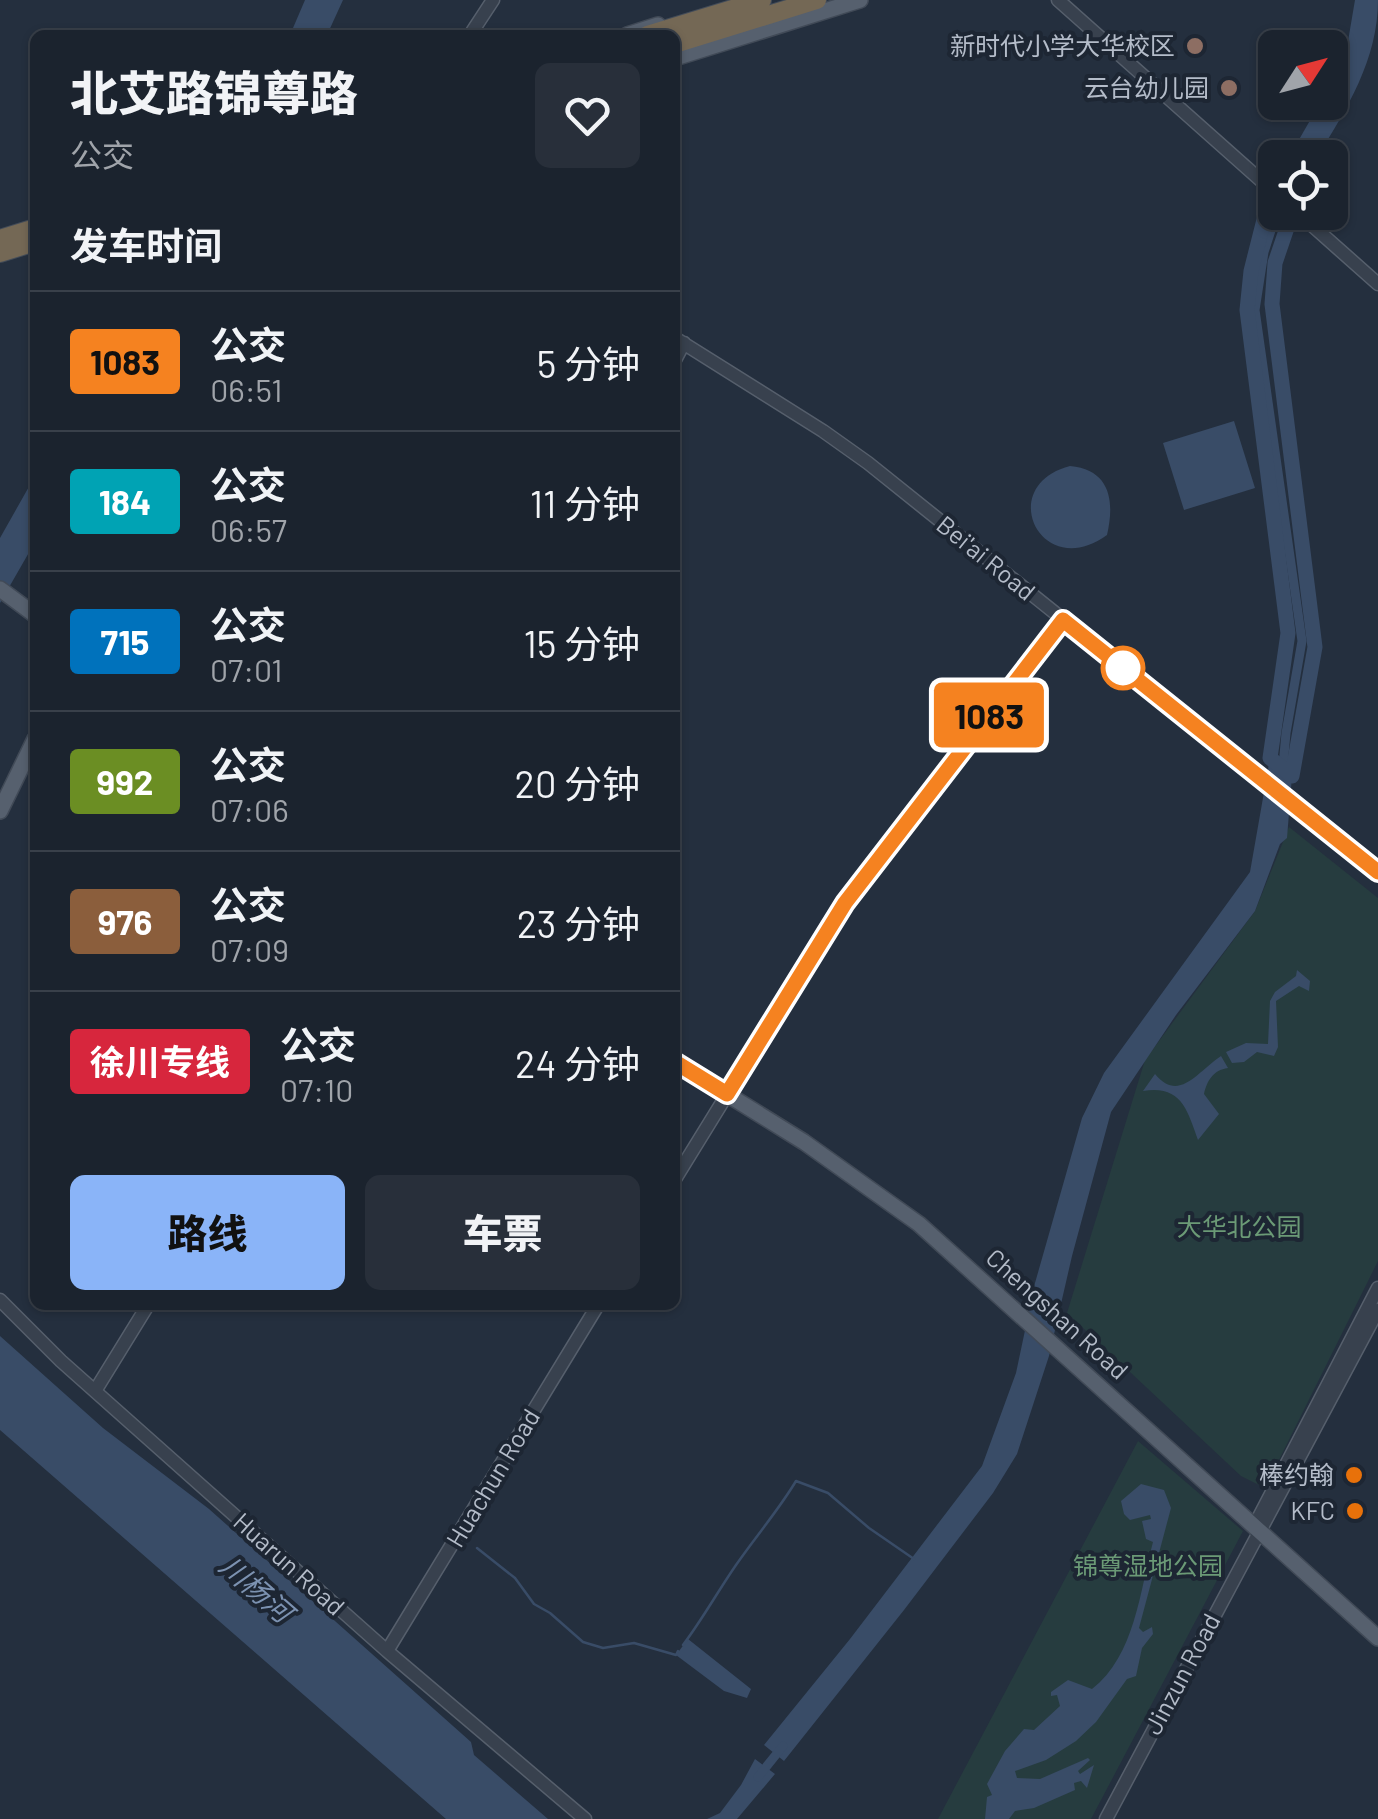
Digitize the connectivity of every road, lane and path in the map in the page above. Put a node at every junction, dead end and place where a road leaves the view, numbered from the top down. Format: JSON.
{"nodes":[{"id":1,"x":493,"y":0,"type":"edge"},
{"id":2,"x":738,"y":0,"type":"edge"},
{"id":3,"x":762,"y":0,"type":"edge"},
{"id":4,"x":817,"y":0,"type":"edge"},
{"id":5,"x":860,"y":0,"type":"edge"},
{"id":6,"x":1058,"y":0,"type":"edge"},
{"id":7,"x":473,"y":30,"type":"edge"},
{"id":8,"x":643,"y":30,"type":"edge"},
{"id":9,"x":663,"y":30,"type":"edge"},
{"id":10,"x":680,"y":42,"type":"edge"},
{"id":11,"x":680,"y":56,"type":"edge"},
{"id":12,"x":1258,"y":177,"type":"edge"},
{"id":13,"x":30,"y":227,"type":"edge"},
{"id":14,"x":1317,"y":230,"type":"edge"},
{"id":15,"x":0,"y":236,"type":"edge"},
{"id":16,"x":30,"y":248,"type":"edge"},
{"id":17,"x":0,"y":257,"type":"edge"},
{"id":18,"x":1378,"y":284,"type":"edge"},
{"id":19,"x":680,"y":341,"type":"edge"},
{"id":20,"x":5,"y":587,"type":"edge"},
{"id":21,"x":30,"y":600,"type":"edge"},
{"id":22,"x":30,"y":610,"type":"edge"},
{"id":23,"x":1063,"y":620,"type":"junction"},
{"id":24,"x":30,"y":749,"type":"edge"},
{"id":25,"x":0,"y":811,"type":"edge"},
{"id":26,"x":1378,"y":872,"type":"edge"},
{"id":27,"x":680,"y":1054,"type":"edge"},
{"id":28,"x":680,"y":1065,"type":"edge"},
{"id":29,"x":730,"y":1090,"type":"junction"},
{"id":30,"x":680,"y":1172,"type":"edge"},
{"id":31,"x":1378,"y":1288,"type":"edge"},
{"id":32,"x":0,"y":1300,"type":"edge"},
{"id":33,"x":145,"y":1310,"type":"edge"},
{"id":34,"x":595,"y":1310,"type":"edge"},
{"id":35,"x":1378,"y":1310,"type":"edge"},
{"id":36,"x":95,"y":1391,"type":"junction"},
{"id":37,"x":1261,"y":1523,"type":"junction"},
{"id":38,"x":1378,"y":1625,"type":"edge"},
{"id":39,"x":1378,"y":1638,"type":"edge"},
{"id":40,"x":387,"y":1651,"type":"junction"},
{"id":41,"x":585,"y":1819,"type":"edge"},
{"id":42,"x":1106,"y":1819,"type":"edge"}],
"edges":[{"from":1,"to":7,"type":"street"},
{"from":2,"to":8,"type":"main road"},
{"from":3,"to":9,"type":"highway"},
{"from":4,"to":10,"type":"highway"},
{"from":5,"to":11,"type":"main road"},
{"from":6,"to":12,"type":"street"},
{"from":13,"to":15,"type":"highway"},
{"from":14,"to":18,"type":"street"},
{"from":16,"to":17,"type":"highway"},
{"from":19,"to":23,"type":"street","name":"Bei'ai Road"},
{"from":20,"to":21,"type":"main road"},
{"from":20,"to":22,"type":"main road"},
{"from":23,"to":26,"type":"street","name":"Bei'ai Road"},
{"from":23,"to":29,"type":"street"},
{"from":24,"to":25,"type":"main road"},
{"from":27,"to":29,"type":"main road","name":"Chengshan Road"},
{"from":28,"to":29,"type":"main road","name":"Chengshan Road"},
{"from":29,"to":30,"type":"street"},
{"from":29,"to":37,"type":"main road","name":"Chengshan Road"},
{"from":31,"to":37,"type":"street","name":"Jinzun Road"},
{"from":32,"to":36,"type":"street","name":"Huarun Road"},
{"from":33,"to":36,"type":"street"},
{"from":34,"to":40,"type":"street","name":"Huachun Road"},
{"from":35,"to":37,"type":"street","name":"Jinzun Road"},
{"from":36,"to":40,"type":"street","name":"Huarun Road"},
{"from":37,"to":38,"type":"main road","name":"Chengshan Road"},
{"from":37,"to":39,"type":"main road","name":"Chengshan Road"},
{"from":37,"to":42,"type":"street","name":"Jinzun Road"},
{"from":40,"to":41,"type":"street","name":"Huarun Road"}]}
